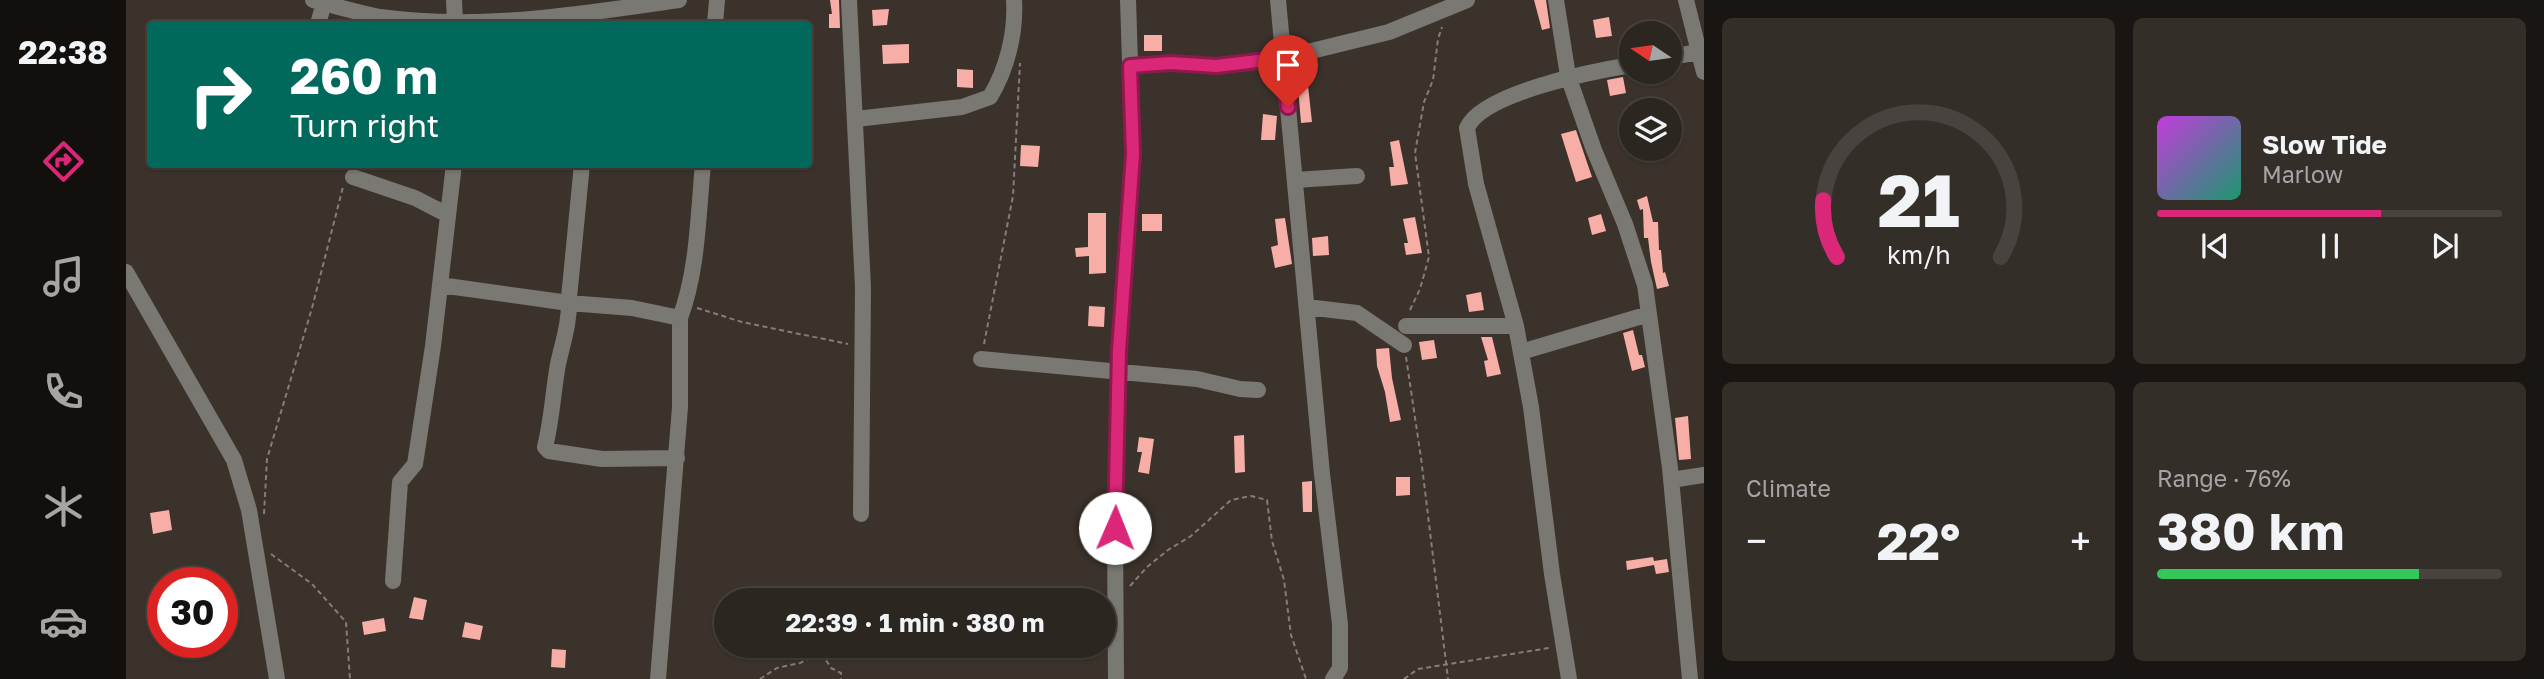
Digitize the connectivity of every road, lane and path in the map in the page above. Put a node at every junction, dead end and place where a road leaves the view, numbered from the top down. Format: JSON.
{"nodes":[{"id":1,"x":454,"y":0,"type":"edge"},
{"id":2,"x":679,"y":0,"type":"edge"},
{"id":3,"x":717,"y":0,"type":"edge"},
{"id":4,"x":849,"y":0,"type":"edge"},
{"id":5,"x":1014,"y":0,"type":"edge"},
{"id":6,"x":1128,"y":0,"type":"edge"},
{"id":7,"x":1278,"y":0,"type":"edge"},
{"id":8,"x":1467,"y":0,"type":"edge"},
{"id":9,"x":1556,"y":0,"type":"edge"},
{"id":10,"x":1686,"y":0,"type":"edge"},
{"id":11,"x":316,"y":1,"type":"edge"},
{"id":12,"x":587,"y":13,"type":"edge"},
{"id":13,"x":318,"y":21,"type":"edge"},
{"id":14,"x":423,"y":21,"type":"edge"},
{"id":15,"x":455,"y":21,"type":"edge"},
{"id":16,"x":491,"y":21,"type":"edge"},
{"id":17,"x":715,"y":21,"type":"edge"},
{"id":18,"x":1011,"y":41,"type":"junction"},
{"id":19,"x":1699,"y":52,"type":"junction"},
{"id":20,"x":1682,"y":56,"type":"edge"},
{"id":21,"x":1283,"y":58,"type":"junction"},
{"id":22,"x":1130,"y":66,"type":"junction"},
{"id":23,"x":1619,"y":67,"type":"edge"},
{"id":24,"x":1704,"y":72,"type":"edge"},
{"id":25,"x":1568,"y":76,"type":"junction"},
{"id":26,"x":856,"y":119,"type":"junction"},
{"id":27,"x":454,"y":168,"type":"edge"},
{"id":28,"x":582,"y":168,"type":"edge"},
{"id":29,"x":703,"y":168,"type":"edge"},
{"id":30,"x":1357,"y":176,"type":"dead end"},
{"id":31,"x":353,"y":177,"type":"joint"},
{"id":32,"x":1295,"y":180,"type":"junction"},
{"id":33,"x":448,"y":215,"type":"junction"},
{"id":34,"x":126,"y":272,"type":"edge"},
{"id":35,"x":440,"y":285,"type":"junction"},
{"id":36,"x":569,"y":303,"type":"junction"},
{"id":37,"x":1307,"y":307,"type":"junction"},
{"id":38,"x":682,"y":311,"type":"junction"},
{"id":39,"x":1649,"y":314,"type":"junction"},
{"id":40,"x":1406,"y":326,"type":"dead end"},
{"id":41,"x":1516,"y":326,"type":"junction"},
{"id":42,"x":1404,"y":345,"type":"dead end"},
{"id":43,"x":862,"y":347,"type":"junction"},
{"id":44,"x":1521,"y":352,"type":"junction"},
{"id":45,"x":981,"y":359,"type":"joint"},
{"id":46,"x":1119,"y":370,"type":"junction"},
{"id":47,"x":1258,"y":390,"type":"dead end"},
{"id":48,"x":677,"y":458,"type":"junction"},
{"id":49,"x":1704,"y":475,"type":"edge"},
{"id":50,"x":1671,"y":480,"type":"junction"},
{"id":51,"x":861,"y":514,"type":"dead end"},
{"id":52,"x":264,"y":517,"type":"dead end"},
{"id":53,"x":256,"y":553,"type":"junction"},
{"id":54,"x":393,"y":581,"type":"dead end"},
{"id":55,"x":1115,"y":588,"type":"edge"},
{"id":56,"x":1116,"y":601,"type":"edge"},
{"id":57,"x":1564,"y":646,"type":"junction"},
{"id":58,"x":810,"y":658,"type":"edge"},
{"id":59,"x":825,"y":658,"type":"edge"},
{"id":60,"x":1116,"y":658,"type":"edge"},
{"id":61,"x":277,"y":679,"type":"edge"},
{"id":62,"x":350,"y":679,"type":"edge"},
{"id":63,"x":659,"y":679,"type":"edge"},
{"id":64,"x":760,"y":679,"type":"edge"},
{"id":65,"x":842,"y":679,"type":"edge"},
{"id":66,"x":1116,"y":679,"type":"edge"},
{"id":67,"x":1306,"y":679,"type":"edge"},
{"id":68,"x":1333,"y":679,"type":"edge"},
{"id":69,"x":1404,"y":679,"type":"edge"},
{"id":70,"x":1569,"y":679,"type":"edge"},
{"id":71,"x":1690,"y":679,"type":"edge"}],
"edges":[{"from":1,"to":15,"type":"street"},
{"from":2,"to":12,"type":"street"},
{"from":3,"to":17,"type":"street"},
{"from":4,"to":26,"type":"street"},
{"from":5,"to":18,"type":"street"},
{"from":6,"to":22,"type":"street"},
{"from":7,"to":21,"type":"street"},
{"from":8,"to":21,"type":"street"},
{"from":9,"to":25,"type":"street"},
{"from":10,"to":19,"type":"street"},
{"from":11,"to":13,"type":"street"},
{"from":11,"to":14,"type":"street"},
{"from":12,"to":16,"type":"street"},
{"from":18,"to":26,"type":"street"},
{"from":18,"to":45,"type":"path"},
{"from":19,"to":20,"type":"street"},
{"from":19,"to":24,"type":"street"},
{"from":21,"to":22,"type":"street"},
{"from":21,"to":32,"type":"street"},
{"from":22,"to":46,"type":"street"},
{"from":23,"to":25,"type":"street"},
{"from":25,"to":39,"type":"street"},
{"from":25,"to":41,"type":"street"},
{"from":26,"to":43,"type":"street"},
{"from":27,"to":33,"type":"street"},
{"from":28,"to":36,"type":"street"},
{"from":29,"to":38,"type":"street"},
{"from":30,"to":32,"type":"street"},
{"from":31,"to":33,"type":"street"},
{"from":31,"to":52,"type":"path"},
{"from":32,"to":37,"type":"street"},
{"from":33,"to":35,"type":"street"},
{"from":34,"to":53,"type":"street"},
{"from":35,"to":36,"type":"street"},
{"from":35,"to":54,"type":"street"},
{"from":36,"to":38,"type":"street"},
{"from":36,"to":48,"type":"street"},
{"from":37,"to":42,"type":"street"},
{"from":37,"to":68,"type":"street"},
{"from":38,"to":43,"type":"path"},
{"from":38,"to":48,"type":"street"},
{"from":39,"to":44,"type":"street"},
{"from":39,"to":50,"type":"street"},
{"from":40,"to":41,"type":"street"},
{"from":41,"to":44,"type":"street"},
{"from":43,"to":51,"type":"street"},
{"from":44,"to":57,"type":"street"},
{"from":45,"to":46,"type":"street"},
{"from":46,"to":47,"type":"street"},
{"from":46,"to":55,"type":"street"},
{"from":48,"to":63,"type":"street"},
{"from":49,"to":50,"type":"street"},
{"from":50,"to":71,"type":"street"},
{"from":53,"to":61,"type":"street"},
{"from":53,"to":62,"type":"path"},
{"from":56,"to":67,"type":"path"},
{"from":57,"to":69,"type":"path"},
{"from":57,"to":70,"type":"street"},
{"from":58,"to":64,"type":"path"},
{"from":59,"to":65,"type":"path"},
{"from":60,"to":66,"type":"street"}]}
